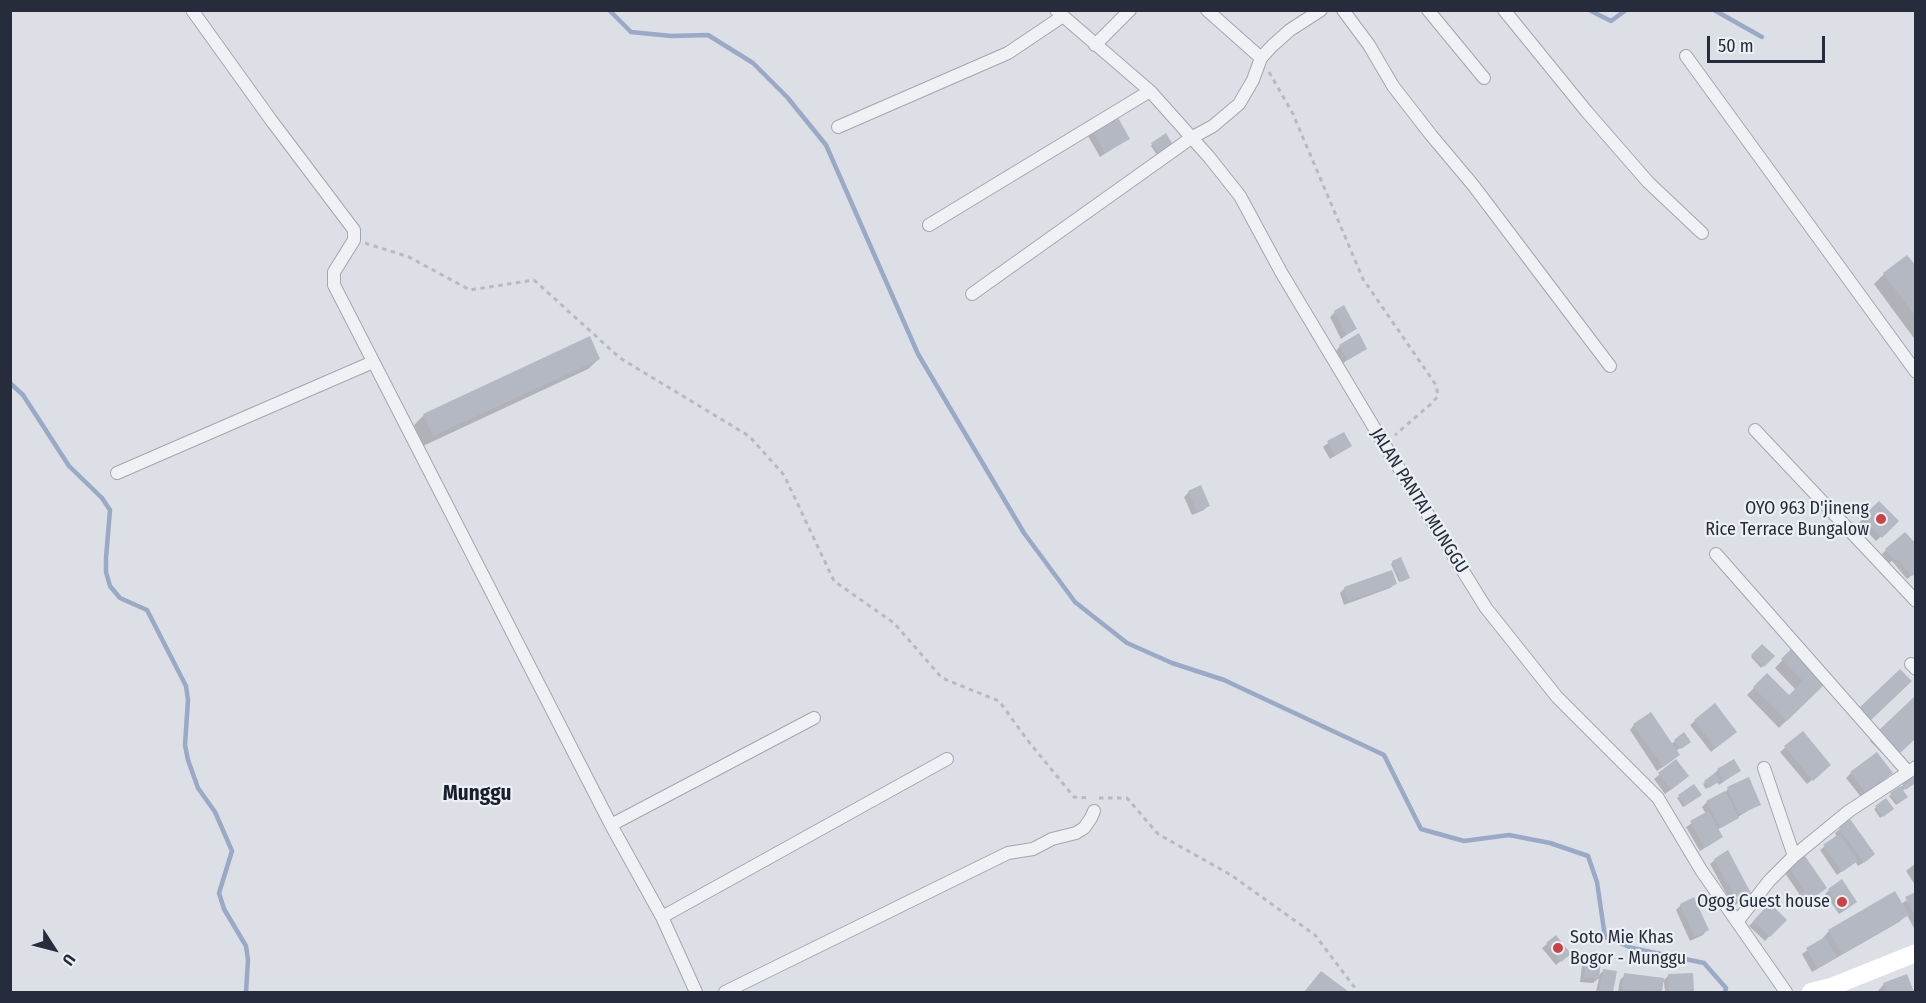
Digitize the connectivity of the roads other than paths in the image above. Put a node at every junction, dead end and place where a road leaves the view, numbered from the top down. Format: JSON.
{"nodes":[{"id":1,"x":192,"y":10,"type":"edge"},
{"id":2,"x":1130,"y":10,"type":"edge"},
{"id":3,"x":1207,"y":10,"type":"edge"},
{"id":4,"x":1321,"y":10,"type":"edge"},
{"id":5,"x":1343,"y":10,"type":"edge"},
{"id":6,"x":1428,"y":10,"type":"edge"},
{"id":7,"x":1503,"y":10,"type":"edge"},
{"id":8,"x":1059,"y":13,"type":"edge"},
{"id":9,"x":1095,"y":45,"type":"junction"},
{"id":10,"x":1686,"y":56,"type":"dead end"},
{"id":11,"x":1261,"y":58,"type":"junction"},
{"id":12,"x":1484,"y":78,"type":"dead end"},
{"id":13,"x":1150,"y":91,"type":"junction"},
{"id":14,"x":838,"y":127,"type":"dead end"},
{"id":15,"x":1191,"y":138,"type":"junction"},
{"id":16,"x":929,"y":225,"type":"dead end"},
{"id":17,"x":1702,"y":232,"type":"dead end"},
{"id":18,"x":972,"y":294,"type":"dead end"},
{"id":19,"x":373,"y":362,"type":"junction"},
{"id":20,"x":1610,"y":366,"type":"dead end"},
{"id":21,"x":1916,"y":372,"type":"edge"},
{"id":22,"x":1755,"y":430,"type":"dead end"},
{"id":23,"x":117,"y":473,"type":"dead end"},
{"id":24,"x":1716,"y":554,"type":"dead end"},
{"id":25,"x":1916,"y":602,"type":"edge"},
{"id":26,"x":814,"y":718,"type":"dead end"},
{"id":27,"x":947,"y":759,"type":"dead end"},
{"id":28,"x":1764,"y":768,"type":"dead end"},
{"id":29,"x":1912,"y":770,"type":"edge"},
{"id":30,"x":1094,"y":810,"type":"dead end"},
{"id":31,"x":611,"y":825,"type":"junction"},
{"id":32,"x":1794,"y":856,"type":"junction"},
{"id":33,"x":662,"y":916,"type":"junction"},
{"id":34,"x":1737,"y":922,"type":"junction"},
{"id":35,"x":1916,"y":953,"type":"edge"},
{"id":36,"x":696,"y":993,"type":"edge"},
{"id":37,"x":725,"y":993,"type":"edge"},
{"id":38,"x":1786,"y":993,"type":"edge"},
{"id":39,"x":1811,"y":993,"type":"edge"}],
"edges":[{"from":1,"to":19,"type":"street"},
{"from":2,"to":9,"type":"street"},
{"from":3,"to":11,"type":"street"},
{"from":4,"to":11,"type":"street"},
{"from":5,"to":20,"type":"street"},
{"from":6,"to":12,"type":"street"},
{"from":7,"to":17,"type":"street"},
{"from":8,"to":9,"type":"street","name":"JALAN PANTAI MUNGGU"},
{"from":8,"to":14,"type":"street"},
{"from":9,"to":13,"type":"street","name":"JALAN PANTAI MUNGGU"},
{"from":10,"to":21,"type":"street"},
{"from":11,"to":15,"type":"street"},
{"from":13,"to":15,"type":"street","name":"JALAN PANTAI MUNGGU"},
{"from":13,"to":16,"type":"street"},
{"from":15,"to":18,"type":"street"},
{"from":15,"to":34,"type":"street","name":"JALAN PANTAI MUNGGU"},
{"from":19,"to":23,"type":"street"},
{"from":19,"to":31,"type":"street"},
{"from":22,"to":25,"type":"street"},
{"from":24,"to":29,"type":"street"},
{"from":26,"to":31,"type":"street"},
{"from":27,"to":33,"type":"street"},
{"from":28,"to":32,"type":"street"},
{"from":29,"to":32,"type":"street"},
{"from":30,"to":37,"type":"street"},
{"from":31,"to":33,"type":"street"},
{"from":32,"to":34,"type":"street"},
{"from":33,"to":36,"type":"street"},
{"from":34,"to":38,"type":"street","name":"JALAN PANTAI MUNGGU"},
{"from":35,"to":39,"type":"main road"}]}
